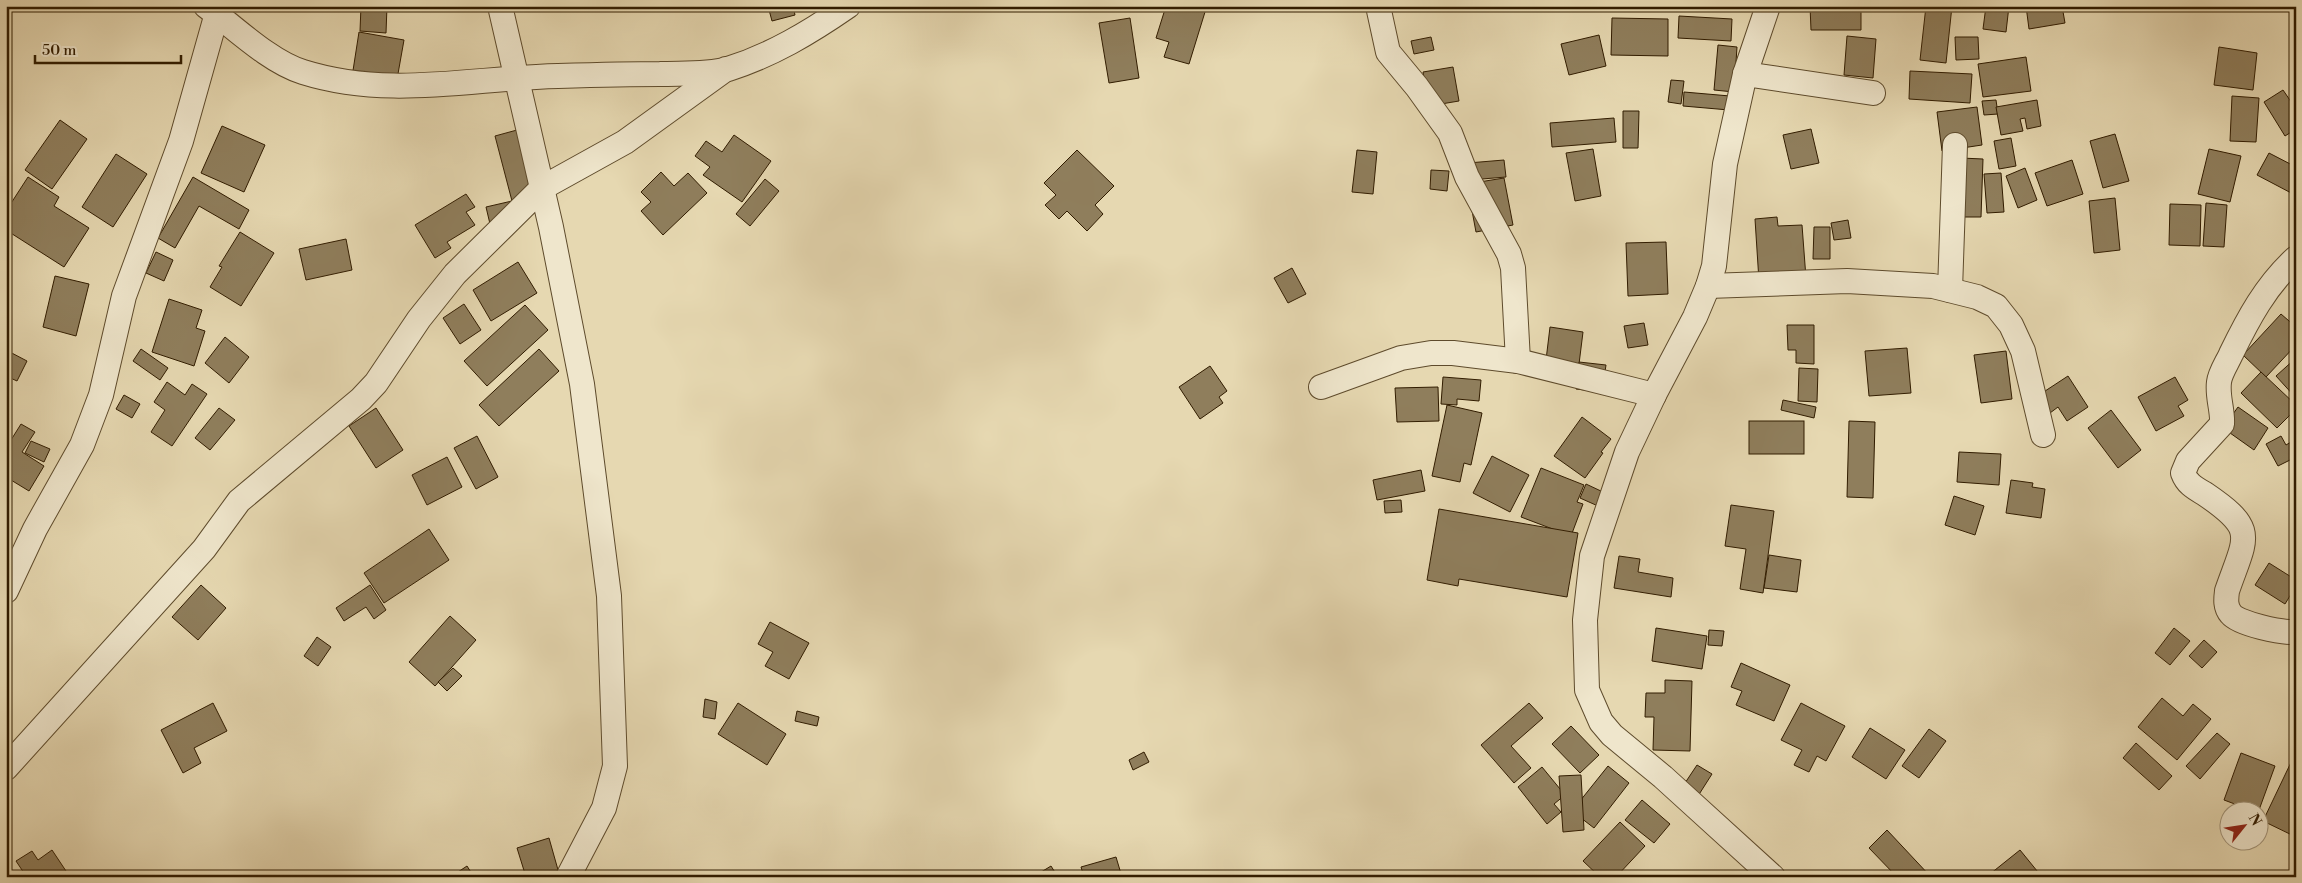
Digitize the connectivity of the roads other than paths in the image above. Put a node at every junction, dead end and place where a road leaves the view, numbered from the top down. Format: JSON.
{"nodes":[{"id":1,"x":500,"y":6,"type":"edge"},
{"id":2,"x":848,"y":6,"type":"edge"},
{"id":3,"x":1378,"y":6,"type":"edge"},
{"id":4,"x":1768,"y":6,"type":"edge"},
{"id":5,"x":214,"y":9,"type":"edge"},
{"id":6,"x":726,"y":69,"type":"junction"},
{"id":7,"x":1745,"y":74,"type":"junction"},
{"id":8,"x":517,"y":77,"type":"junction"},
{"id":9,"x":1873,"y":93,"type":"dead end"},
{"id":10,"x":1955,"y":145,"type":"dead end"},
{"id":11,"x":542,"y":188,"type":"junction"},
{"id":12,"x":2296,"y":258,"type":"edge"},
{"id":13,"x":1708,"y":286,"type":"junction"},
{"id":14,"x":1950,"y":290,"type":"junction"},
{"id":15,"x":1518,"y":361,"type":"junction"},
{"id":16,"x":1321,"y":387,"type":"dead end"},
{"id":17,"x":1654,"y":395,"type":"junction"},
{"id":18,"x":2042,"y":435,"type":"dead end"},
{"id":19,"x":14,"y":552,"type":"edge"},
{"id":20,"x":6,"y":591,"type":"edge"},
{"id":21,"x":2293,"y":628,"type":"edge"},
{"id":22,"x":6,"y":768,"type":"edge"},
{"id":23,"x":568,"y":877,"type":"edge"},
{"id":24,"x":1773,"y":877,"type":"edge"}],
"edges":[{"from":1,"to":8,"type":"street"},
{"from":2,"to":6,"type":"street"},
{"from":3,"to":15,"type":"street"},
{"from":4,"to":7,"type":"street"},
{"from":5,"to":8,"type":"street"},
{"from":5,"to":19,"type":"street"},
{"from":6,"to":8,"type":"street"},
{"from":6,"to":11,"type":"street"},
{"from":7,"to":9,"type":"street"},
{"from":7,"to":13,"type":"street"},
{"from":8,"to":11,"type":"street"},
{"from":10,"to":14,"type":"street"},
{"from":11,"to":22,"type":"street"},
{"from":11,"to":23,"type":"street"},
{"from":12,"to":21,"type":"street"},
{"from":13,"to":14,"type":"street"},
{"from":13,"to":17,"type":"street"},
{"from":14,"to":18,"type":"street"},
{"from":15,"to":16,"type":"street"},
{"from":15,"to":17,"type":"street"},
{"from":17,"to":24,"type":"street"},
{"from":19,"to":20,"type":"street"}]}
